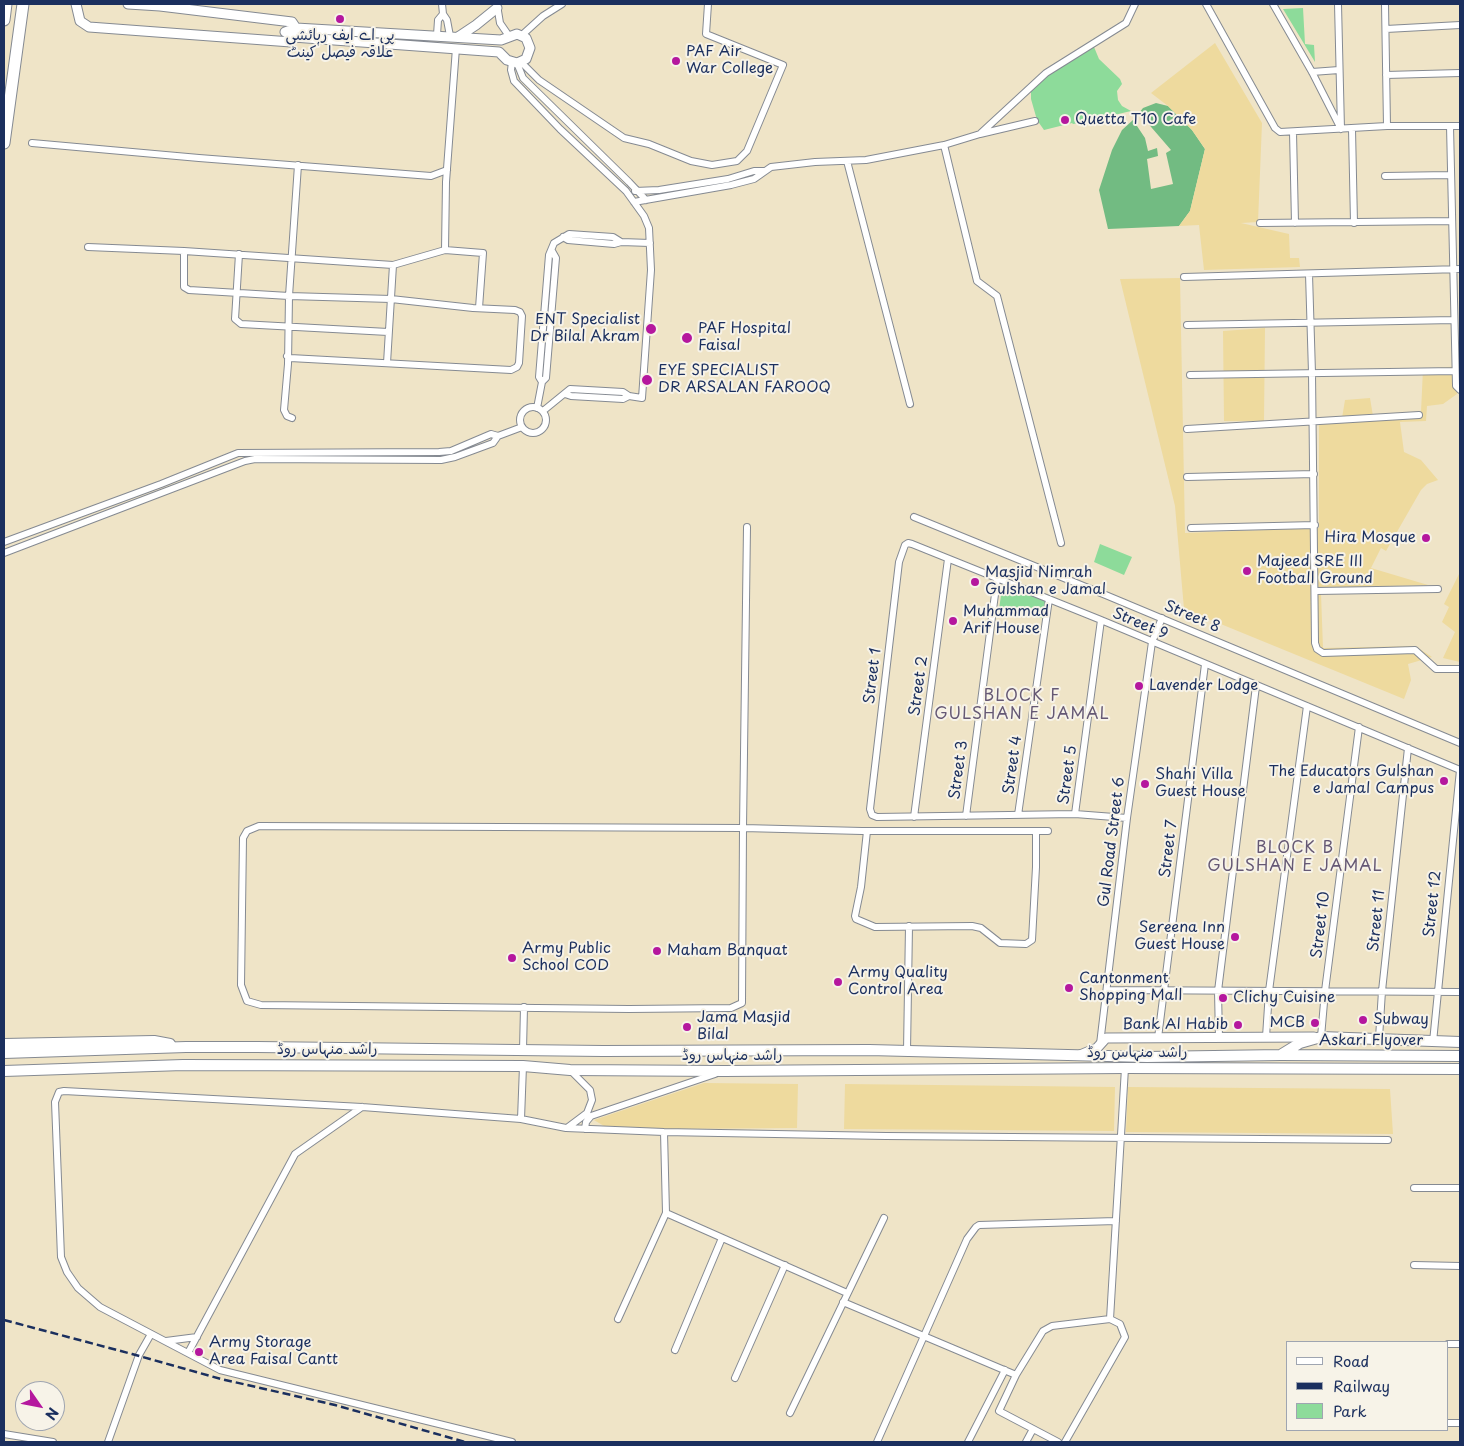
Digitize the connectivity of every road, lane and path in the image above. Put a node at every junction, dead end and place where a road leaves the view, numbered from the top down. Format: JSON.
{"nodes":[{"id":1,"x":6,"y":4,"type":"edge"},
{"id":2,"x":23,"y":4,"type":"edge"},
{"id":3,"x":76,"y":4,"type":"edge"},
{"id":4,"x":128,"y":4,"type":"edge"},
{"id":5,"x":442,"y":4,"type":"edge"},
{"id":6,"x":562,"y":4,"type":"edge"},
{"id":7,"x":708,"y":4,"type":"edge"},
{"id":8,"x":1135,"y":4,"type":"edge"},
{"id":9,"x":1206,"y":4,"type":"edge"},
{"id":10,"x":1273,"y":4,"type":"edge"},
{"id":11,"x":1338,"y":4,"type":"edge"},
{"id":12,"x":1386,"y":4,"type":"edge"},
{"id":13,"x":160,"y":5,"type":"edge"},
{"id":14,"x":497,"y":6,"type":"edge"},
{"id":15,"x":443,"y":14,"type":"junction"},
{"id":16,"x":4,"y":20,"type":"edge"},
{"id":17,"x":1460,"y":25,"type":"edge"},
{"id":18,"x":1386,"y":29,"type":"junction"},
{"id":19,"x":295,"y":32,"type":"junction"},
{"id":20,"x":406,"y":34,"type":"junction"},
{"id":21,"x":437,"y":35,"type":"junction"},
{"id":22,"x":522,"y":35,"type":"junction"},
{"id":23,"x":454,"y":36,"type":"junction"},
{"id":24,"x":509,"y":36,"type":"junction"},
{"id":25,"x":406,"y":45,"type":"junction"},
{"id":26,"x":456,"y":48,"type":"junction"},
{"id":27,"x":517,"y":62,"type":"junction"},
{"id":28,"x":1339,"y":70,"type":"junction"},
{"id":29,"x":1312,"y":72,"type":"junction"},
{"id":30,"x":1460,"y":73,"type":"edge"},
{"id":31,"x":1386,"y":75,"type":"junction"},
{"id":32,"x":1034,"y":121,"type":"dead end"},
{"id":33,"x":1387,"y":126,"type":"junction"},
{"id":34,"x":1450,"y":126,"type":"junction"},
{"id":35,"x":1460,"y":126,"type":"edge"},
{"id":36,"x":1352,"y":128,"type":"junction"},
{"id":37,"x":1340,"y":129,"type":"junction"},
{"id":38,"x":1293,"y":132,"type":"junction"},
{"id":39,"x":980,"y":134,"type":"junction"},
{"id":40,"x":4,"y":143,"type":"edge"},
{"id":41,"x":32,"y":143,"type":"dead end"},
{"id":42,"x":944,"y":145,"type":"junction"},
{"id":43,"x":847,"y":161,"type":"junction"},
{"id":44,"x":298,"y":165,"type":"junction"},
{"id":45,"x":447,"y":170,"type":"junction"},
{"id":46,"x":764,"y":171,"type":"junction"},
{"id":47,"x":1450,"y":175,"type":"junction"},
{"id":48,"x":1385,"y":176,"type":"dead end"},
{"id":49,"x":638,"y":190,"type":"junction"},
{"id":50,"x":626,"y":191,"type":"junction"},
{"id":51,"x":646,"y":200,"type":"junction"},
{"id":52,"x":634,"y":202,"type":"junction"},
{"id":53,"x":1452,"y":221,"type":"junction"},
{"id":54,"x":1260,"y":223,"type":"dead end"},
{"id":55,"x":1295,"y":223,"type":"junction"},
{"id":56,"x":1354,"y":223,"type":"junction"},
{"id":57,"x":650,"y":243,"type":"junction"},
{"id":58,"x":88,"y":247,"type":"dead end"},
{"id":59,"x":184,"y":250,"type":"junction"},
{"id":60,"x":444,"y":250,"type":"junction"},
{"id":61,"x":239,"y":254,"type":"junction"},
{"id":62,"x":291,"y":257,"type":"junction"},
{"id":63,"x":393,"y":265,"type":"junction"},
{"id":64,"x":1453,"y":270,"type":"junction"},
{"id":65,"x":1460,"y":270,"type":"edge"},
{"id":66,"x":1309,"y":274,"type":"junction"},
{"id":67,"x":1184,"y":277,"type":"dead end"},
{"id":68,"x":236,"y":293,"type":"junction"},
{"id":69,"x":289,"y":296,"type":"junction"},
{"id":70,"x":390,"y":299,"type":"junction"},
{"id":71,"x":479,"y":308,"type":"junction"},
{"id":72,"x":1454,"y":320,"type":"junction"},
{"id":73,"x":1310,"y":322,"type":"junction"},
{"id":74,"x":1187,"y":325,"type":"dead end"},
{"id":75,"x":288,"y":327,"type":"junction"},
{"id":76,"x":388,"y":332,"type":"junction"},
{"id":77,"x":287,"y":356,"type":"junction"},
{"id":78,"x":386,"y":363,"type":"junction"},
{"id":79,"x":1456,"y":372,"type":"junction"},
{"id":80,"x":1312,"y":373,"type":"junction"},
{"id":81,"x":1190,"y":375,"type":"dead end"},
{"id":82,"x":1460,"y":390,"type":"edge"},
{"id":83,"x":910,"y":404,"type":"dead end"},
{"id":84,"x":540,"y":409,"type":"junction"},
{"id":85,"x":1419,"y":416,"type":"dead end"},
{"id":86,"x":292,"y":418,"type":"dead end"},
{"id":87,"x":1313,"y":422,"type":"junction"},
{"id":88,"x":522,"y":427,"type":"junction"},
{"id":89,"x":1187,"y":429,"type":"dead end"},
{"id":90,"x":1314,"y":474,"type":"junction"},
{"id":91,"x":1187,"y":477,"type":"dead end"},
{"id":92,"x":162,"y":488,"type":"junction"},
{"id":93,"x":914,"y":517,"type":"dead end"},
{"id":94,"x":1315,"y":525,"type":"junction"},
{"id":95,"x":747,"y":527,"type":"dead end"},
{"id":96,"x":1191,"y":528,"type":"dead end"},
{"id":97,"x":4,"y":542,"type":"edge"},
{"id":98,"x":908,"y":543,"type":"joint"},
{"id":99,"x":1061,"y":543,"type":"dead end"},
{"id":100,"x":4,"y":553,"type":"edge"},
{"id":101,"x":948,"y":559,"type":"junction"},
{"id":102,"x":997,"y":579,"type":"junction"},
{"id":103,"x":1438,"y":589,"type":"dead end"},
{"id":104,"x":1316,"y":591,"type":"junction"},
{"id":105,"x":1049,"y":599,"type":"junction"},
{"id":106,"x":1162,"y":618,"type":"junction"},
{"id":107,"x":1101,"y":620,"type":"junction"},
{"id":108,"x":1152,"y":642,"type":"junction"},
{"id":109,"x":1205,"y":664,"type":"junction"},
{"id":110,"x":1460,"y":669,"type":"edge"},
{"id":111,"x":1256,"y":686,"type":"junction"},
{"id":112,"x":1307,"y":706,"type":"junction"},
{"id":113,"x":1359,"y":727,"type":"junction"},
{"id":114,"x":1460,"y":742,"type":"edge"},
{"id":115,"x":1408,"y":748,"type":"junction"},
{"id":116,"x":1460,"y":769,"type":"edge"},
{"id":117,"x":1459,"y":791,"type":"edge"},
{"id":118,"x":1075,"y":814,"type":"junction"},
{"id":119,"x":1018,"y":815,"type":"junction"},
{"id":120,"x":966,"y":816,"type":"junction"},
{"id":121,"x":914,"y":817,"type":"junction"},
{"id":122,"x":1127,"y":818,"type":"junction"},
{"id":123,"x":1454,"y":826,"type":"junction"},
{"id":124,"x":743,"y":828,"type":"junction"},
{"id":125,"x":867,"y":831,"type":"junction"},
{"id":126,"x":1460,"y":831,"type":"edge"},
{"id":127,"x":1036,"y":832,"type":"junction"},
{"id":128,"x":1048,"y":832,"type":"dead end"},
{"id":129,"x":909,"y":926,"type":"junction"},
{"id":130,"x":1107,"y":990,"type":"junction"},
{"id":131,"x":1163,"y":990,"type":"junction"},
{"id":132,"x":1218,"y":991,"type":"junction"},
{"id":133,"x":1270,"y":991,"type":"junction"},
{"id":134,"x":1325,"y":991,"type":"junction"},
{"id":135,"x":1382,"y":991,"type":"junction"},
{"id":136,"x":1437,"y":992,"type":"junction"},
{"id":137,"x":1460,"y":992,"type":"edge"},
{"id":138,"x":524,"y":1007,"type":"junction"},
{"id":139,"x":1266,"y":1037,"type":"junction"},
{"id":140,"x":1320,"y":1037,"type":"junction"},
{"id":141,"x":1158,"y":1038,"type":"junction"},
{"id":142,"x":1219,"y":1038,"type":"junction"},
{"id":143,"x":1379,"y":1038,"type":"junction"},
{"id":144,"x":1433,"y":1042,"type":"junction"},
{"id":145,"x":1460,"y":1042,"type":"edge"},
{"id":146,"x":4,"y":1044,"type":"edge"},
{"id":147,"x":1100,"y":1045,"type":"junction"},
{"id":148,"x":186,"y":1047,"type":"junction"},
{"id":149,"x":523,"y":1050,"type":"junction"},
{"id":150,"x":907,"y":1051,"type":"junction"},
{"id":151,"x":4,"y":1053,"type":"edge"},
{"id":152,"x":1080,"y":1055,"type":"junction"},
{"id":153,"x":1281,"y":1055,"type":"junction"},
{"id":154,"x":1211,"y":1056,"type":"junction"},
{"id":155,"x":1460,"y":1056,"type":"edge"},
{"id":156,"x":1147,"y":1057,"type":"junction"},
{"id":157,"x":523,"y":1066,"type":"junction"},
{"id":158,"x":1125,"y":1068,"type":"junction"},
{"id":159,"x":1203,"y":1068,"type":"junction"},
{"id":160,"x":1271,"y":1069,"type":"junction"},
{"id":161,"x":570,"y":1070,"type":"junction"},
{"id":162,"x":1460,"y":1070,"type":"edge"},
{"id":163,"x":4,"y":1071,"type":"edge"},
{"id":164,"x":724,"y":1071,"type":"junction"},
{"id":165,"x":362,"y":1107,"type":"junction"},
{"id":166,"x":521,"y":1119,"type":"junction"},
{"id":167,"x":566,"y":1128,"type":"junction"},
{"id":168,"x":585,"y":1129,"type":"junction"},
{"id":169,"x":664,"y":1132,"type":"junction"},
{"id":170,"x":1121,"y":1138,"type":"junction"},
{"id":171,"x":1388,"y":1140,"type":"dead end"},
{"id":172,"x":1414,"y":1188,"type":"dead end"},
{"id":173,"x":1460,"y":1188,"type":"edge"},
{"id":174,"x":666,"y":1213,"type":"junction"},
{"id":175,"x":884,"y":1218,"type":"dead end"},
{"id":176,"x":1116,"y":1221,"type":"junction"},
{"id":177,"x":722,"y":1238,"type":"junction"},
{"id":178,"x":1414,"y":1265,"type":"dead end"},
{"id":179,"x":785,"y":1266,"type":"junction"},
{"id":180,"x":1460,"y":1266,"type":"edge"},
{"id":181,"x":847,"y":1293,"type":"junction"},
{"id":182,"x":843,"y":1302,"type":"junction"},
{"id":183,"x":618,"y":1319,"type":"dead end"},
{"id":184,"x":1110,"y":1319,"type":"junction"},
{"id":185,"x":151,"y":1334,"type":"junction"},
{"id":186,"x":924,"y":1336,"type":"junction"},
{"id":187,"x":197,"y":1337,"type":"junction"},
{"id":188,"x":165,"y":1341,"type":"junction"},
{"id":189,"x":675,"y":1350,"type":"dead end"},
{"id":190,"x":188,"y":1353,"type":"junction"},
{"id":191,"x":1005,"y":1370,"type":"junction"},
{"id":192,"x":1016,"y":1375,"type":"junction"},
{"id":193,"x":735,"y":1378,"type":"dead end"},
{"id":194,"x":790,"y":1414,"type":"dead end"},
{"id":195,"x":1033,"y":1429,"type":"junction"},
{"id":196,"x":4,"y":1434,"type":"edge"},
{"id":197,"x":53,"y":1442,"type":"edge"},
{"id":198,"x":108,"y":1442,"type":"edge"},
{"id":199,"x":512,"y":1442,"type":"edge"},
{"id":200,"x":877,"y":1442,"type":"edge"},
{"id":201,"x":968,"y":1442,"type":"edge"},
{"id":202,"x":1026,"y":1442,"type":"edge"},
{"id":203,"x":1058,"y":1442,"type":"edge"},
{"id":204,"x":1065,"y":1442,"type":"edge"}],
"edges":[{"from":1,"to":16,"type":"highway"},
{"from":2,"to":40,"type":"highway"},
{"from":3,"to":19,"type":"street"},
{"from":4,"to":13,"type":"street"},
{"from":5,"to":15,"type":"street"},
{"from":6,"to":22,"type":"street"},
{"from":7,"to":27,"type":"street"},
{"from":8,"to":39,"type":"street"},
{"from":9,"to":38,"type":"street"},
{"from":10,"to":29,"type":"street"},
{"from":11,"to":28,"type":"street"},
{"from":12,"to":18,"type":"street"},
{"from":13,"to":19,"type":"street"},
{"from":14,"to":23,"type":"street"},
{"from":14,"to":24,"type":"street"},
{"from":15,"to":21,"type":"street"},
{"from":15,"to":23,"type":"street"},
{"from":17,"to":18,"type":"street"},
{"from":18,"to":31,"type":"street"},
{"from":19,"to":20,"type":"street"},
{"from":19,"to":25,"type":"street"},
{"from":20,"to":21,"type":"street"},
{"from":20,"to":25,"type":"street"},
{"from":21,"to":23,"type":"street"},
{"from":22,"to":24,"type":"street"},
{"from":22,"to":27,"type":"street"},
{"from":23,"to":24,"type":"street"},
{"from":25,"to":26,"type":"street"},
{"from":26,"to":27,"type":"street"},
{"from":26,"to":45,"type":"street"},
{"from":27,"to":49,"type":"street"},
{"from":27,"to":50,"type":"street"},
{"from":28,"to":29,"type":"street"},
{"from":28,"to":37,"type":"street"},
{"from":29,"to":37,"type":"street"},
{"from":30,"to":31,"type":"street"},
{"from":31,"to":33,"type":"street"},
{"from":32,"to":39,"type":"street"},
{"from":33,"to":34,"type":"street"},
{"from":33,"to":36,"type":"street"},
{"from":34,"to":35,"type":"street"},
{"from":34,"to":47,"type":"street"},
{"from":36,"to":37,"type":"street"},
{"from":36,"to":56,"type":"street"},
{"from":37,"to":38,"type":"street"},
{"from":38,"to":55,"type":"street"},
{"from":39,"to":42,"type":"street"},
{"from":41,"to":44,"type":"street"},
{"from":42,"to":43,"type":"street"},
{"from":42,"to":99,"type":"street"},
{"from":43,"to":46,"type":"street"},
{"from":43,"to":83,"type":"street"},
{"from":44,"to":45,"type":"street"},
{"from":44,"to":62,"type":"street"},
{"from":45,"to":60,"type":"street"},
{"from":46,"to":49,"type":"street"},
{"from":46,"to":51,"type":"street"},
{"from":47,"to":48,"type":"street"},
{"from":47,"to":53,"type":"street"},
{"from":49,"to":50,"type":"street"},
{"from":49,"to":51,"type":"street"},
{"from":50,"to":52,"type":"street"},
{"from":51,"to":52,"type":"street"},
{"from":52,"to":57,"type":"street"},
{"from":53,"to":56,"type":"street"},
{"from":53,"to":64,"type":"street"},
{"from":54,"to":55,"type":"street"},
{"from":55,"to":56,"type":"street"},
{"from":57,"to":84,"type":"street"},
{"from":57,"to":84,"type":"street"},
{"from":58,"to":59,"type":"street"},
{"from":59,"to":61,"type":"street"},
{"from":59,"to":68,"type":"street"},
{"from":60,"to":63,"type":"street"},
{"from":60,"to":71,"type":"street"},
{"from":61,"to":62,"type":"street"},
{"from":61,"to":68,"type":"street"},
{"from":62,"to":63,"type":"street"},
{"from":62,"to":69,"type":"street"},
{"from":63,"to":70,"type":"street"},
{"from":64,"to":65,"type":"street"},
{"from":64,"to":66,"type":"street"},
{"from":64,"to":72,"type":"street"},
{"from":66,"to":67,"type":"street"},
{"from":66,"to":73,"type":"street"},
{"from":68,"to":69,"type":"street"},
{"from":68,"to":75,"type":"street"},
{"from":69,"to":70,"type":"street"},
{"from":69,"to":75,"type":"street"},
{"from":70,"to":71,"type":"street"},
{"from":70,"to":76,"type":"street"},
{"from":71,"to":78,"type":"street"},
{"from":72,"to":73,"type":"street"},
{"from":72,"to":79,"type":"street"},
{"from":73,"to":74,"type":"street"},
{"from":73,"to":80,"type":"street"},
{"from":75,"to":76,"type":"street"},
{"from":75,"to":77,"type":"street"},
{"from":76,"to":78,"type":"street"},
{"from":77,"to":78,"type":"street"},
{"from":77,"to":86,"type":"street"},
{"from":79,"to":80,"type":"street"},
{"from":79,"to":82,"type":"street"},
{"from":80,"to":81,"type":"street"},
{"from":80,"to":87,"type":"street"},
{"from":84,"to":88,"type":"street"},
{"from":84,"to":88,"type":"street"},
{"from":85,"to":87,"type":"street"},
{"from":87,"to":89,"type":"street"},
{"from":87,"to":90,"type":"street"},
{"from":88,"to":92,"type":"street"},
{"from":90,"to":91,"type":"street"},
{"from":90,"to":94,"type":"street"},
{"from":92,"to":97,"type":"street"},
{"from":92,"to":100,"type":"street"},
{"from":93,"to":106,"type":"street","name":"Street 8"},
{"from":94,"to":96,"type":"street"},
{"from":94,"to":104,"type":"street"},
{"from":95,"to":124,"type":"street"},
{"from":98,"to":101,"type":"street","name":"Street 9"},
{"from":98,"to":121,"type":"street","name":"Street 1"},
{"from":101,"to":102,"type":"street","name":"Street 9"},
{"from":101,"to":121,"type":"street","name":"Street 2"},
{"from":102,"to":105,"type":"street","name":"Street 9"},
{"from":102,"to":120,"type":"street","name":"Street 3"},
{"from":103,"to":104,"type":"street"},
{"from":104,"to":110,"type":"street"},
{"from":105,"to":107,"type":"street","name":"Street 9"},
{"from":105,"to":119,"type":"street","name":"Street 4"},
{"from":106,"to":108,"type":"street","name":"Gul Road Street 6"},
{"from":106,"to":114,"type":"street","name":"Street 8"},
{"from":107,"to":108,"type":"street","name":"Street 9"},
{"from":107,"to":118,"type":"street","name":"Street 5"},
{"from":108,"to":109,"type":"street","name":"Street 9"},
{"from":108,"to":122,"type":"street","name":"Gul Road Street 6"},
{"from":109,"to":111,"type":"street","name":"Street 9"},
{"from":109,"to":131,"type":"street","name":"Street 7"},
{"from":111,"to":112,"type":"street","name":"Street 9"},
{"from":111,"to":132,"type":"street"},
{"from":112,"to":113,"type":"street","name":"Street 9"},
{"from":112,"to":133,"type":"street"},
{"from":113,"to":115,"type":"street","name":"Street 9"},
{"from":113,"to":134,"type":"street","name":"Street 10"},
{"from":115,"to":116,"type":"street","name":"Street 9"},
{"from":115,"to":135,"type":"street","name":"Street 11"},
{"from":116,"to":117,"type":"street","name":"Street 12"},
{"from":117,"to":123,"type":"street","name":"Street 12"},
{"from":118,"to":119,"type":"street"},
{"from":118,"to":122,"type":"street"},
{"from":119,"to":120,"type":"street"},
{"from":120,"to":121,"type":"street"},
{"from":122,"to":130,"type":"street","name":"Gul Road Street 6"},
{"from":123,"to":126,"type":"street"},
{"from":123,"to":136,"type":"street","name":"Street 12"},
{"from":124,"to":125,"type":"street"},
{"from":124,"to":138,"type":"street"},
{"from":124,"to":138,"type":"street"},
{"from":125,"to":127,"type":"street"},
{"from":125,"to":129,"type":"street"},
{"from":127,"to":128,"type":"street"},
{"from":127,"to":129,"type":"street"},
{"from":129,"to":150,"type":"street"},
{"from":130,"to":131,"type":"street"},
{"from":130,"to":147,"type":"street","name":"Gul Road Street 6"},
{"from":131,"to":132,"type":"street"},
{"from":131,"to":141,"type":"street","name":"Street 7"},
{"from":132,"to":133,"type":"street"},
{"from":132,"to":142,"type":"street"},
{"from":133,"to":134,"type":"street"},
{"from":133,"to":139,"type":"street"},
{"from":134,"to":135,"type":"street"},
{"from":134,"to":140,"type":"street","name":"Street 10"},
{"from":135,"to":136,"type":"street"},
{"from":135,"to":143,"type":"street","name":"Street 11"},
{"from":136,"to":137,"type":"street"},
{"from":136,"to":144,"type":"street","name":"Street 12"},
{"from":138,"to":149,"type":"street"},
{"from":139,"to":140,"type":"street"},
{"from":139,"to":142,"type":"street"},
{"from":140,"to":143,"type":"main road"},
{"from":140,"to":153,"type":"main road"},
{"from":141,"to":142,"type":"street"},
{"from":141,"to":147,"type":"street"},
{"from":143,"to":144,"type":"main road"},
{"from":144,"to":145,"type":"main road"},
{"from":146,"to":148,"type":"main road"},
{"from":147,"to":152,"type":"street"},
{"from":148,"to":149,"type":"main road","name":"راشد منہاس روڈ"},
{"from":148,"to":151,"type":"main road","name":"راشد منہاس روڈ"},
{"from":149,"to":150,"type":"main road","name":"راشد منہاس روڈ"},
{"from":150,"to":152,"type":"main road","name":"راشد منہاس روڈ"},
{"from":152,"to":156,"type":"main road","name":"راشد منہاس روڈ"},
{"from":153,"to":154,"type":"main road","name":"راشد منہاس روڈ"},
{"from":153,"to":155,"type":"main road","name":"Askari Flyover"},
{"from":154,"to":156,"type":"main road","name":"راشد منہاس روڈ"},
{"from":154,"to":160,"type":"main road"},
{"from":156,"to":159,"type":"main road"},
{"from":157,"to":161,"type":"main road","name":"راشد منہاس روڈ"},
{"from":157,"to":163,"type":"main road","name":"راشد منہاس روڈ"},
{"from":157,"to":166,"type":"street"},
{"from":158,"to":159,"type":"main road","name":"راشد منہاس روڈ"},
{"from":158,"to":164,"type":"main road","name":"راشد منہاس روڈ"},
{"from":158,"to":170,"type":"street"},
{"from":159,"to":160,"type":"main road","name":"راشد منہاس روڈ"},
{"from":160,"to":162,"type":"main road","name":"راشد منہاس روڈ"},
{"from":161,"to":164,"type":"main road","name":"راشد منہاس روڈ"},
{"from":161,"to":167,"type":"street"},
{"from":164,"to":168,"type":"street"},
{"from":165,"to":166,"type":"street"},
{"from":165,"to":185,"type":"street"},
{"from":165,"to":187,"type":"street"},
{"from":166,"to":167,"type":"street"},
{"from":167,"to":168,"type":"street"},
{"from":168,"to":169,"type":"street"},
{"from":169,"to":170,"type":"street"},
{"from":169,"to":174,"type":"street"},
{"from":170,"to":171,"type":"street"},
{"from":170,"to":176,"type":"street"},
{"from":172,"to":173,"type":"street"},
{"from":174,"to":177,"type":"street"},
{"from":174,"to":183,"type":"street"},
{"from":175,"to":181,"type":"street"},
{"from":176,"to":184,"type":"street"},
{"from":176,"to":186,"type":"street"},
{"from":177,"to":179,"type":"street"},
{"from":177,"to":189,"type":"street"},
{"from":178,"to":180,"type":"street"},
{"from":179,"to":181,"type":"street"},
{"from":179,"to":193,"type":"street"},
{"from":181,"to":182,"type":"street"},
{"from":182,"to":186,"type":"street"},
{"from":182,"to":194,"type":"street"},
{"from":184,"to":192,"type":"street"},
{"from":184,"to":204,"type":"street"},
{"from":185,"to":188,"type":"street"},
{"from":185,"to":198,"type":"street"},
{"from":186,"to":191,"type":"street"},
{"from":186,"to":200,"type":"street"},
{"from":187,"to":188,"type":"street"},
{"from":187,"to":190,"type":"street"},
{"from":188,"to":190,"type":"street"},
{"from":190,"to":199,"type":"street"},
{"from":191,"to":192,"type":"street"},
{"from":191,"to":201,"type":"street"},
{"from":192,"to":195,"type":"street"},
{"from":195,"to":202,"type":"street"},
{"from":195,"to":203,"type":"street"},
{"from":196,"to":197,"type":"street"}]}
